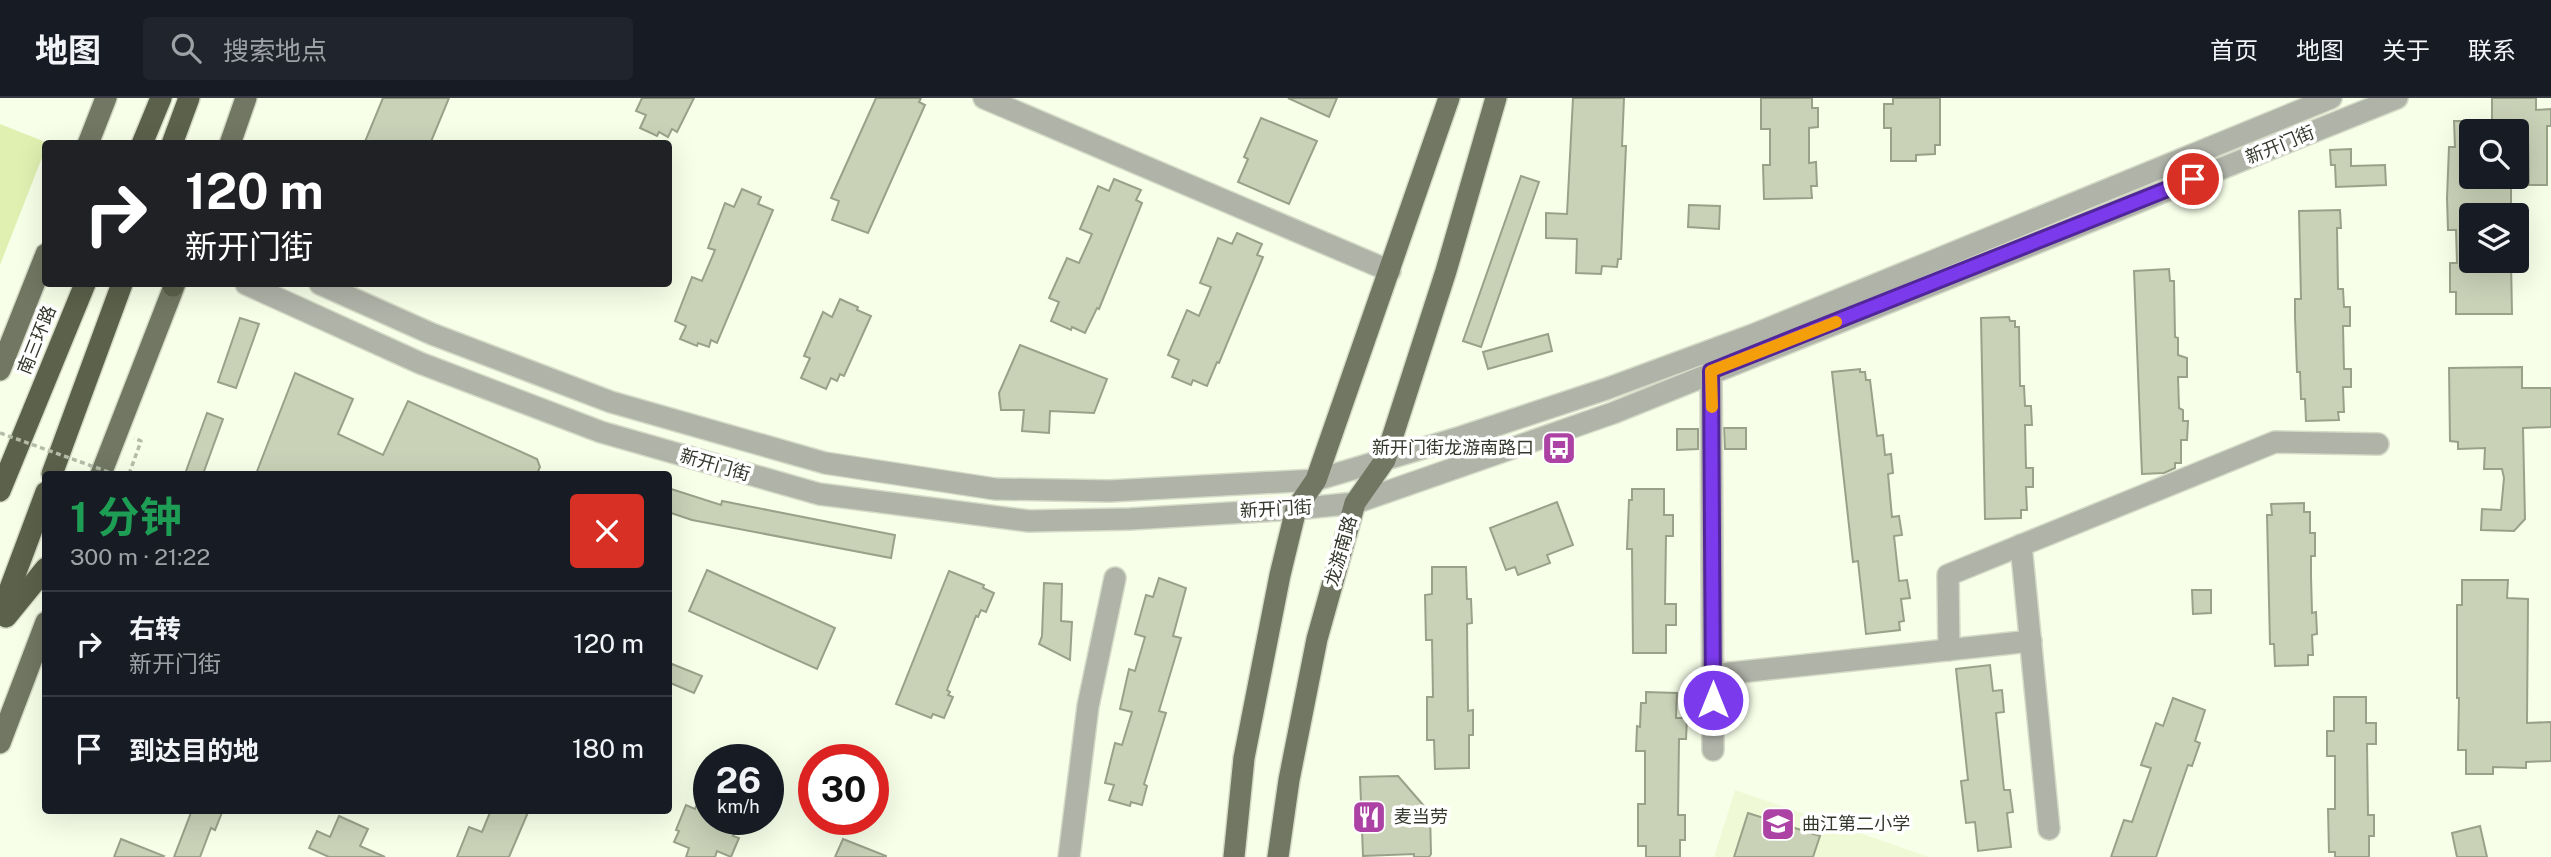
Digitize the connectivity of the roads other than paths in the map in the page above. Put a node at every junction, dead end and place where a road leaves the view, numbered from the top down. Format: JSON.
{"nodes":[{"id":1,"x":106,"y":98,"type":"edge"},
{"id":2,"x":189,"y":98,"type":"edge"},
{"id":3,"x":246,"y":98,"type":"edge"},
{"id":4,"x":984,"y":98,"type":"edge"},
{"id":5,"x":1449,"y":98,"type":"edge"},
{"id":6,"x":1496,"y":98,"type":"edge"},
{"id":7,"x":2331,"y":98,"type":"edge"},
{"id":8,"x":2396,"y":98,"type":"edge"},
{"id":9,"x":159,"y":104,"type":"edge"},
{"id":10,"x":180,"y":120,"type":"junction"},
{"id":11,"x":90,"y":140,"type":"edge"},
{"id":12,"x":132,"y":140,"type":"edge"},
{"id":13,"x":144,"y":140,"type":"edge"},
{"id":14,"x":173,"y":140,"type":"edge"},
{"id":15,"x":179,"y":140,"type":"edge"},
{"id":16,"x":231,"y":140,"type":"edge"},
{"id":17,"x":42,"y":264,"type":"edge"},
{"id":18,"x":1390,"y":271,"type":"junction"},
{"id":19,"x":84,"y":287,"type":"edge"},
{"id":20,"x":121,"y":287,"type":"edge"},
{"id":21,"x":173,"y":287,"type":"edge"},
{"id":22,"x":253,"y":287,"type":"edge"},
{"id":23,"x":327,"y":287,"type":"edge"},
{"id":24,"x":0,"y":370,"type":"edge"},
{"id":25,"x":1711,"y":371,"type":"junction"},
{"id":26,"x":2378,"y":444,"type":"dead end"},
{"id":27,"x":1385,"y":460,"type":"junction"},
{"id":28,"x":53,"y":471,"type":"edge"},
{"id":29,"x":102,"y":471,"type":"edge"},
{"id":30,"x":1316,"y":480,"type":"junction"},
{"id":31,"x":0,"y":491,"type":"edge"},
{"id":32,"x":42,"y":503,"type":"edge"},
{"id":33,"x":1355,"y":503,"type":"junction"},
{"id":34,"x":1296,"y":509,"type":"junction"},
{"id":35,"x":2021,"y":545,"type":"junction"},
{"id":36,"x":42,"y":573,"type":"edge"},
{"id":37,"x":1115,"y":578,"type":"dead end"},
{"id":38,"x":0,"y":615,"type":"edge"},
{"id":39,"x":0,"y":624,"type":"edge"},
{"id":40,"x":42,"y":633,"type":"edge"},
{"id":41,"x":2031,"y":641,"type":"junction"},
{"id":42,"x":1949,"y":650,"type":"junction"},
{"id":43,"x":1712,"y":675,"type":"junction"},
{"id":44,"x":0,"y":743,"type":"edge"},
{"id":45,"x":1713,"y":750,"type":"dead end"},
{"id":46,"x":2049,"y":829,"type":"dead end"},
{"id":47,"x":1069,"y":857,"type":"edge"},
{"id":48,"x":1234,"y":857,"type":"edge"},
{"id":49,"x":1278,"y":857,"type":"edge"}],
"edges":[{"from":1,"to":11,"type":"main road"},
{"from":2,"to":10,"type":"highway"},
{"from":3,"to":16,"type":"main road"},
{"from":4,"to":18,"type":"street"},
{"from":5,"to":18,"type":"main road"},
{"from":6,"to":27,"type":"main road","name":"龙游南路"},
{"from":7,"to":27,"type":"street","name":"新开门街"},
{"from":8,"to":25,"type":"street","name":"新开门街"},
{"from":9,"to":12,"type":"highway"},
{"from":9,"to":13,"type":"highway"},
{"from":10,"to":14,"type":"highway"},
{"from":10,"to":15,"type":"highway"},
{"from":17,"to":24,"type":"main road"},
{"from":18,"to":30,"type":"main road"},
{"from":19,"to":31,"type":"highway","name":"南三环路"},
{"from":20,"to":28,"type":"highway"},
{"from":21,"to":29,"type":"main road"},
{"from":22,"to":34,"type":"street","name":"新开门街"},
{"from":23,"to":30,"type":"street","name":"新开门街"},
{"from":25,"to":33,"type":"street","name":"新开门街"},
{"from":25,"to":43,"type":"street"},
{"from":26,"to":35,"type":"street"},
{"from":27,"to":30,"type":"street","name":"新开门街"},
{"from":27,"to":33,"type":"main road","name":"龙游南路"},
{"from":30,"to":34,"type":"main road"},
{"from":32,"to":38,"type":"highway"},
{"from":33,"to":34,"type":"street","name":"新开门街"},
{"from":33,"to":49,"type":"main road","name":"龙游南路"},
{"from":34,"to":48,"type":"main road"},
{"from":35,"to":41,"type":"street"},
{"from":35,"to":42,"type":"street"},
{"from":36,"to":39,"type":"highway"},
{"from":37,"to":47,"type":"street"},
{"from":40,"to":44,"type":"main road"},
{"from":41,"to":42,"type":"street"},
{"from":41,"to":46,"type":"street"},
{"from":42,"to":43,"type":"street"},
{"from":43,"to":45,"type":"street"}]}
